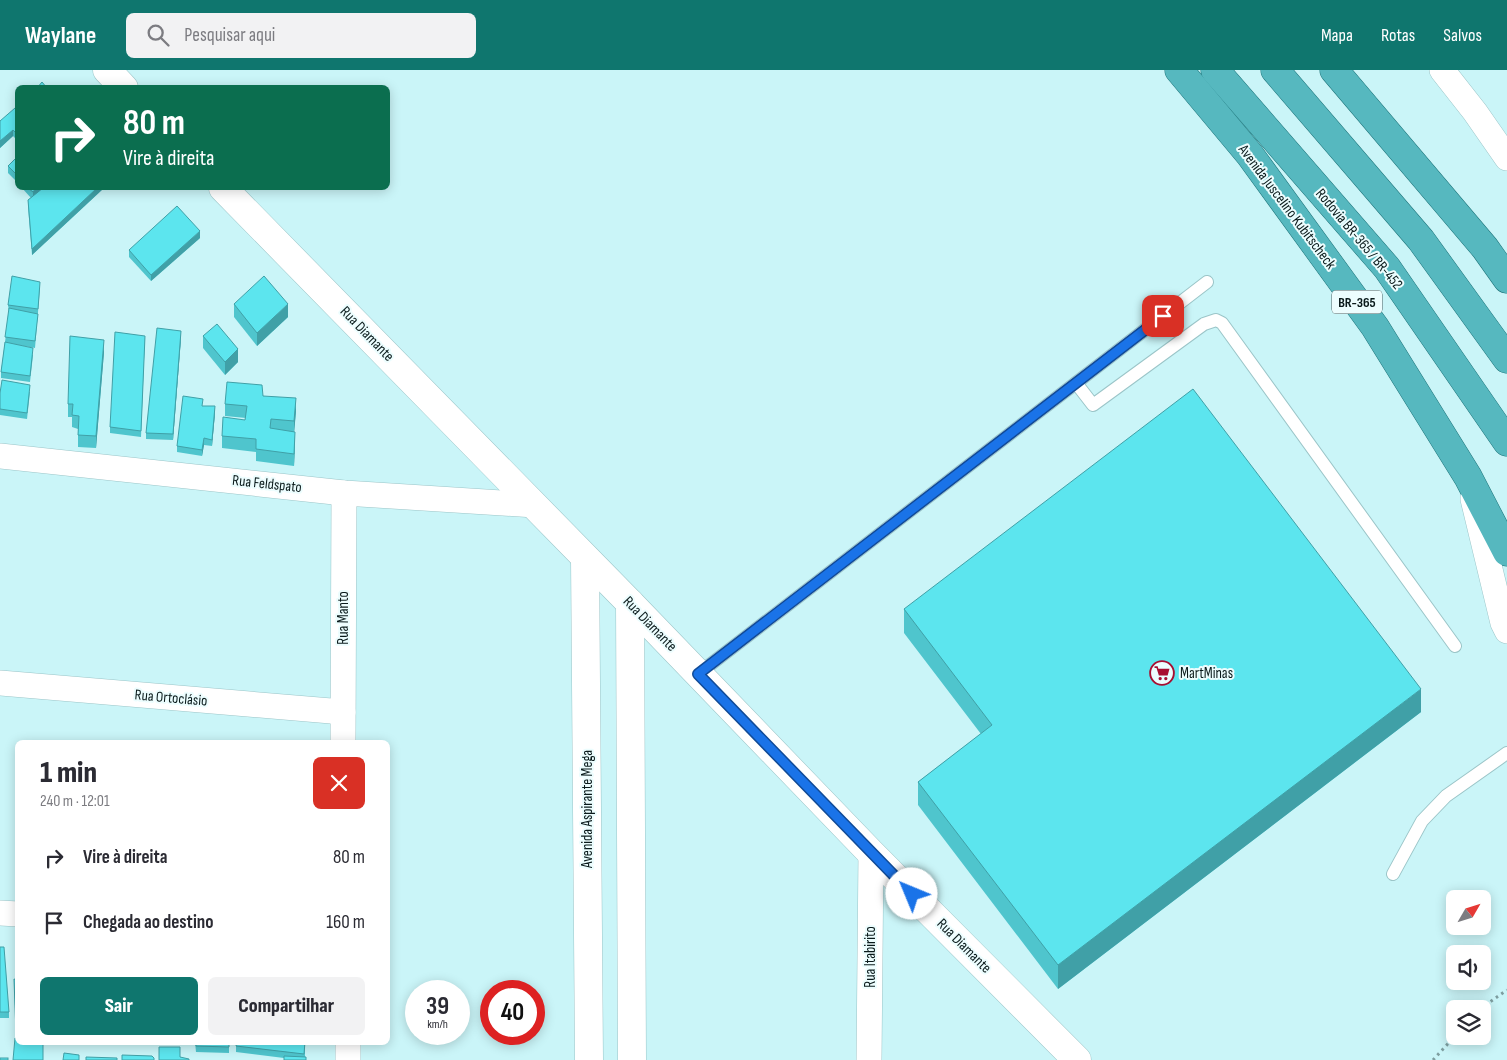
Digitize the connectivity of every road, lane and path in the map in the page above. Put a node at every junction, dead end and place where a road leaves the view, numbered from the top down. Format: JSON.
{"nodes":[{"id":1,"x":107,"y":70,"type":"edge"},
{"id":2,"x":1179,"y":70,"type":"edge"},
{"id":3,"x":1215,"y":70,"type":"edge"},
{"id":4,"x":1276,"y":70,"type":"edge"},
{"id":5,"x":1334,"y":70,"type":"edge"},
{"id":6,"x":1442,"y":70,"type":"edge"},
{"id":7,"x":121,"y":85,"type":"edge"},
{"id":8,"x":1507,"y":158,"type":"edge"},
{"id":9,"x":225,"y":190,"type":"edge"},
{"id":10,"x":1507,"y":279,"type":"edge"},
{"id":11,"x":1207,"y":282,"type":"dead end"},
{"id":12,"x":1507,"y":359,"type":"edge"},
{"id":13,"x":1076,"y":383,"type":"junction"},
{"id":14,"x":1507,"y":442,"type":"edge"},
{"id":15,"x":0,"y":456,"type":"edge"},
{"id":16,"x":1468,"y":477,"type":"junction"},
{"id":17,"x":344,"y":493,"type":"junction"},
{"id":18,"x":535,"y":506,"type":"junction"},
{"id":19,"x":1507,"y":552,"type":"edge"},
{"id":20,"x":585,"y":558,"type":"junction"},
{"id":21,"x":630,"y":603,"type":"junction"},
{"id":22,"x":1507,"y":631,"type":"edge"},
{"id":23,"x":1456,"y":646,"type":"dead end"},
{"id":24,"x":698,"y":674,"type":"junction"},
{"id":25,"x":0,"y":683,"type":"edge"},
{"id":26,"x":343,"y":712,"type":"junction"},
{"id":27,"x":343,"y":740,"type":"edge"},
{"id":28,"x":1507,"y":753,"type":"edge"},
{"id":29,"x":871,"y":853,"type":"junction"},
{"id":30,"x":1393,"y":874,"type":"dead end"},
{"id":31,"x":0,"y":913,"type":"edge"},
{"id":32,"x":15,"y":914,"type":"edge"},
{"id":33,"x":1507,"y":990,"type":"edge"},
{"id":34,"x":1491,"y":1001,"type":"edge"},
{"id":35,"x":348,"y":1045,"type":"edge"},
{"id":36,"x":1447,"y":1045,"type":"edge"},
{"id":37,"x":348,"y":1060,"type":"edge"},
{"id":38,"x":589,"y":1060,"type":"edge"},
{"id":39,"x":632,"y":1060,"type":"edge"},
{"id":40,"x":869,"y":1060,"type":"edge"},
{"id":41,"x":1077,"y":1060,"type":"edge"},
{"id":42,"x":1433,"y":1060,"type":"edge"}],
"edges":[{"from":1,"to":7,"type":"street"},
{"from":2,"to":16,"type":"highway","name":"Avenida Juscelino Kubitscheck","number":"BR-365"},
{"from":3,"to":14,"type":"highway","name":"Rodovia BR-365 / BR-452","number":"BR-365"},
{"from":4,"to":12,"type":"highway"},
{"from":5,"to":10,"type":"highway"},
{"from":6,"to":8,"type":"street"},
{"from":9,"to":18,"type":"street","name":"Rua Diamante"},
{"from":11,"to":13,"type":"lane"},
{"from":13,"to":23,"type":"lane"},
{"from":13,"to":24,"type":"lane"},
{"from":15,"to":17,"type":"street","name":"Rua Feldspato"},
{"from":16,"to":19,"type":"highway","name":"Avenida Juscelino Kubitscheck","number":"BR-365"},
{"from":16,"to":22,"type":"street","name":"Avenida Juscelino Kubitscheck"},
{"from":17,"to":18,"type":"street","name":"Rua Feldspato"},
{"from":17,"to":26,"type":"street","name":"Rua Manto"},
{"from":18,"to":20,"type":"street","name":"Rua Diamante"},
{"from":20,"to":21,"type":"street","name":"Rua Diamante"},
{"from":20,"to":38,"type":"street","name":"Avenida Aspirante Mega"},
{"from":21,"to":24,"type":"street","name":"Rua Diamante"},
{"from":21,"to":39,"type":"street"},
{"from":24,"to":29,"type":"street","name":"Rua Diamante"},
{"from":25,"to":26,"type":"street","name":"Rua Ortoclásio"},
{"from":26,"to":27,"type":"street","name":"Rua Manto"},
{"from":28,"to":30,"type":"lane"},
{"from":29,"to":40,"type":"street","name":"Rua Itabirito"},
{"from":29,"to":41,"type":"street","name":"Rua Diamante"},
{"from":31,"to":32,"type":"street"},
{"from":33,"to":34,"type":"path"},
{"from":35,"to":37,"type":"street"},
{"from":36,"to":42,"type":"path"}]}
